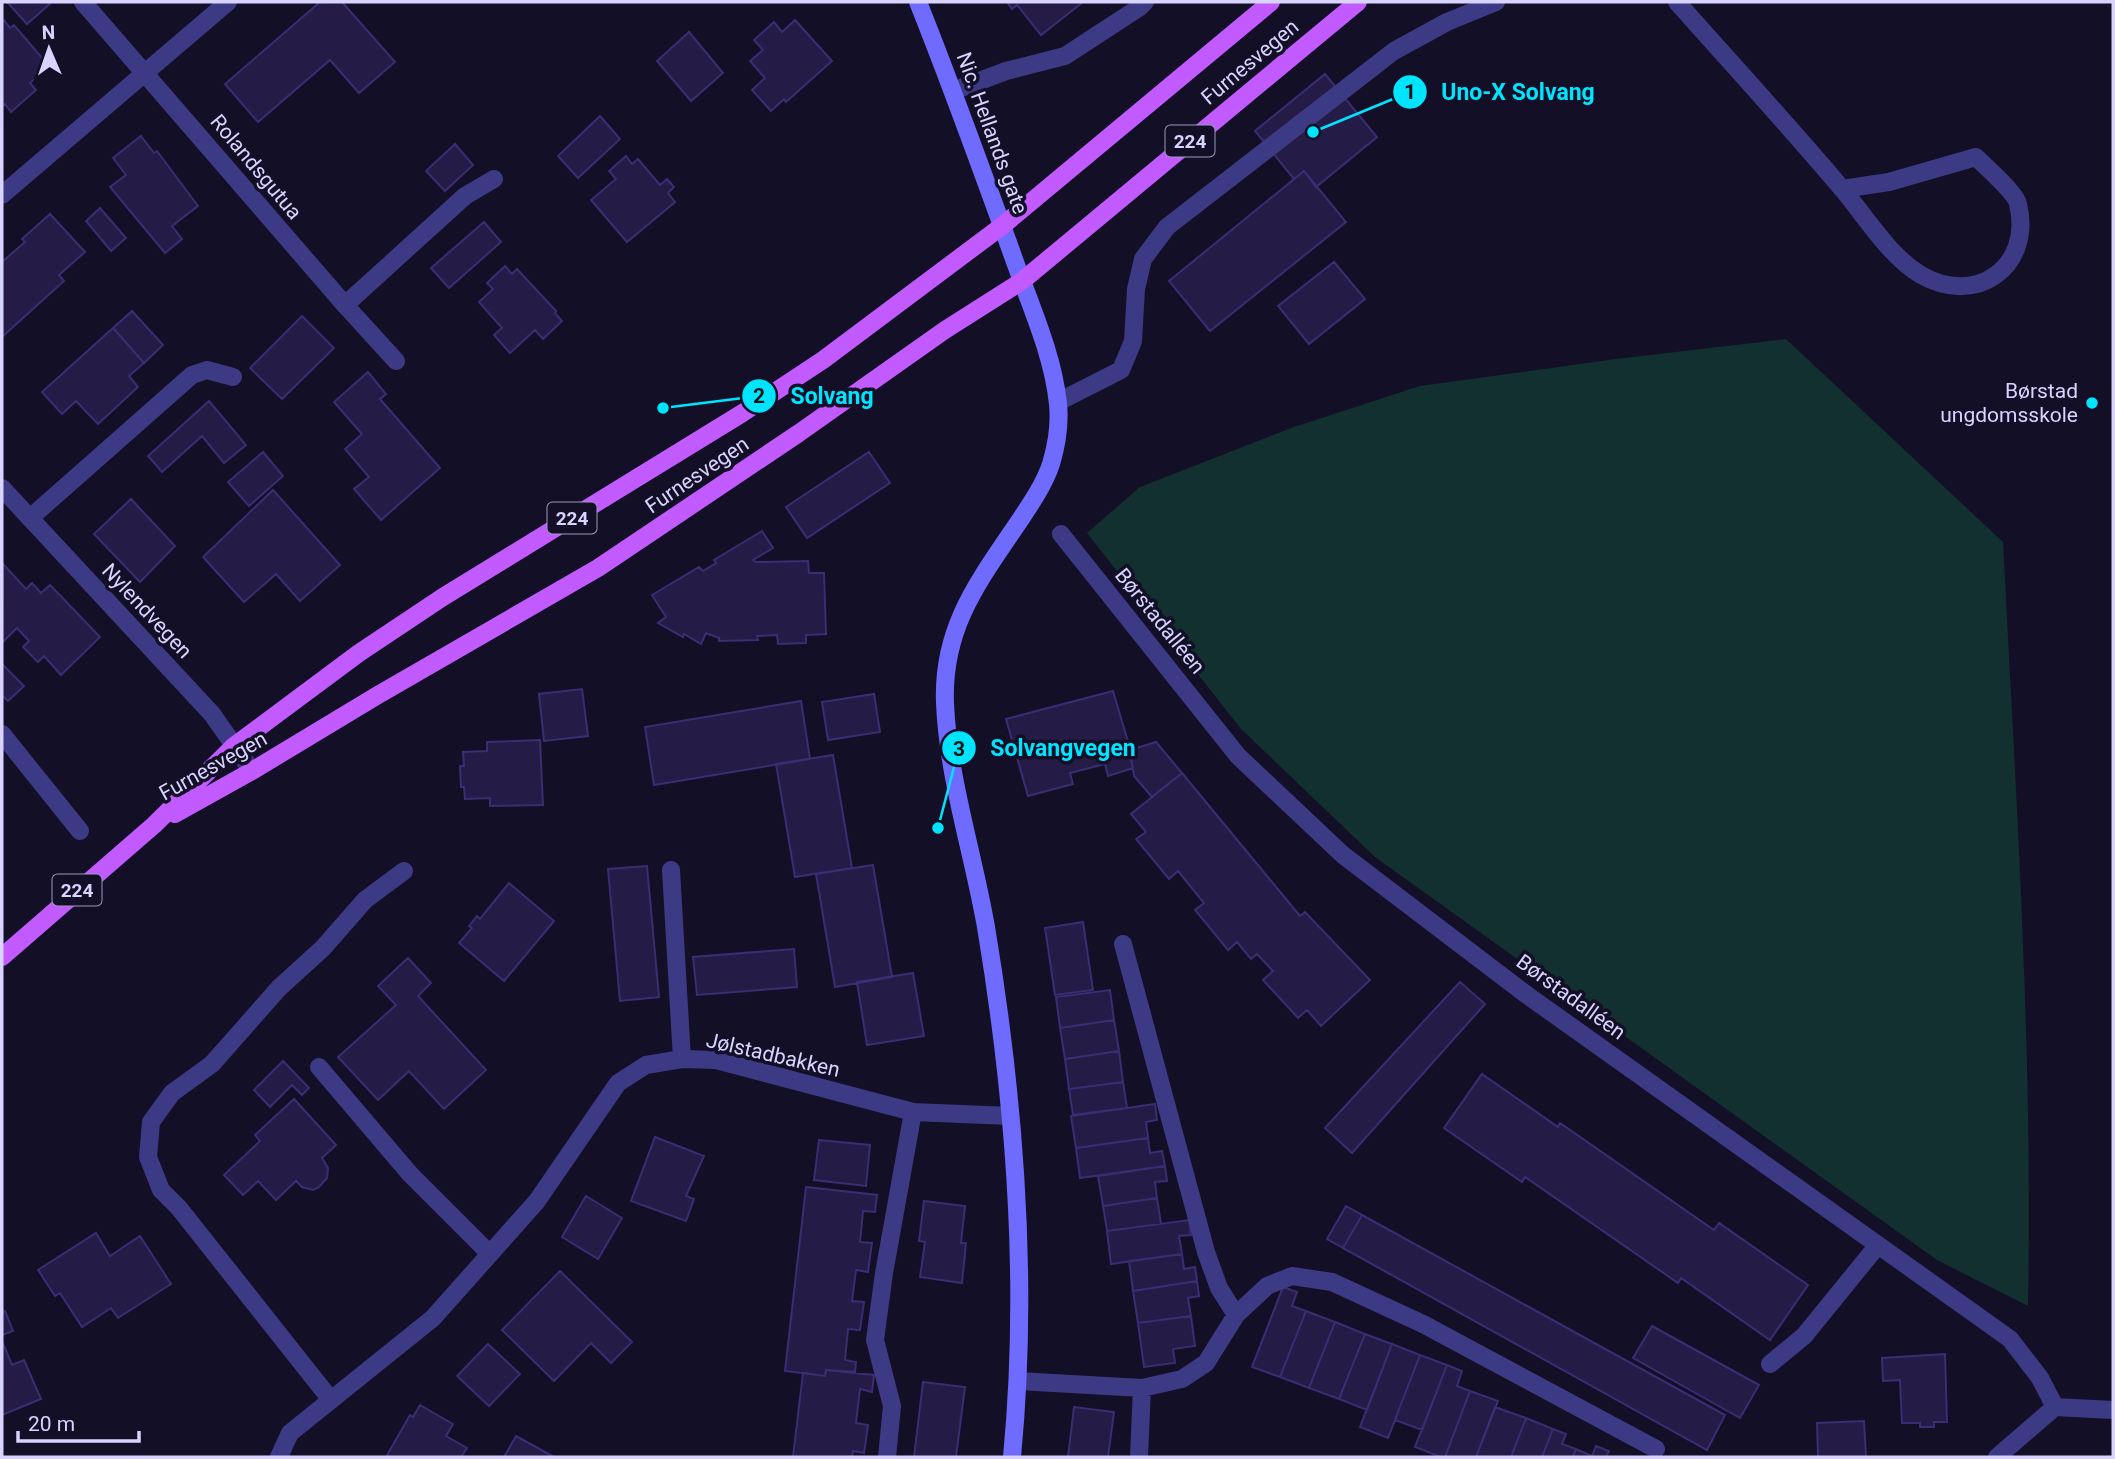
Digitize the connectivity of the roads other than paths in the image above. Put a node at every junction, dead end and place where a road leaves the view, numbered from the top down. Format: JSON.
{"nodes":[{"id":1,"x":83,"y":2,"type":"edge"},
{"id":2,"x":228,"y":2,"type":"edge"},
{"id":3,"x":918,"y":2,"type":"edge"},
{"id":4,"x":1145,"y":2,"type":"edge"},
{"id":5,"x":1271,"y":2,"type":"edge"},
{"id":6,"x":1358,"y":2,"type":"edge"},
{"id":7,"x":1496,"y":2,"type":"edge"},
{"id":8,"x":1677,"y":2,"type":"edge"},
{"id":9,"x":146,"y":73,"type":"junction"},
{"id":10,"x":953,"y":91,"type":"junction"},
{"id":11,"x":494,"y":179,"type":"dead end"},
{"id":12,"x":1842,"y":189,"type":"junction"},
{"id":13,"x":2,"y":195,"type":"edge"},
{"id":14,"x":1002,"y":226,"type":"junction"},
{"id":15,"x":1022,"y":281,"type":"junction"},
{"id":16,"x":345,"y":305,"type":"junction"},
{"id":17,"x":396,"y":361,"type":"dead end"},
{"id":18,"x":233,"y":377,"type":"dead end"},
{"id":19,"x":1058,"y":402,"type":"junction"},
{"id":20,"x":2,"y":488,"type":"edge"},
{"id":21,"x":30,"y":518,"type":"junction"},
{"id":22,"x":1061,"y":534,"type":"dead end"},
{"id":23,"x":2,"y":734,"type":"edge"},
{"id":24,"x":234,"y":746,"type":"junction"},
{"id":25,"x":252,"y":771,"type":"junction"},
{"id":26,"x":154,"y":825,"type":"junction"},
{"id":27,"x":80,"y":831,"type":"dead end"},
{"id":28,"x":671,"y":870,"type":"dead end"},
{"id":29,"x":404,"y":871,"type":"dead end"},
{"id":30,"x":1123,"y":944,"type":"dead end"},
{"id":31,"x":2,"y":957,"type":"edge"},
{"id":32,"x":682,"y":1059,"type":"junction"},
{"id":33,"x":318,"y":1067,"type":"dead end"},
{"id":34,"x":913,"y":1112,"type":"junction"},
{"id":35,"x":1010,"y":1116,"type":"junction"},
{"id":36,"x":1878,"y":1245,"type":"junction"},
{"id":37,"x":490,"y":1254,"type":"junction"},
{"id":38,"x":1236,"y":1315,"type":"junction"},
{"id":39,"x":1770,"y":1364,"type":"dead end"},
{"id":40,"x":1018,"y":1381,"type":"junction"},
{"id":41,"x":1142,"y":1388,"type":"junction"},
{"id":42,"x":331,"y":1400,"type":"junction"},
{"id":43,"x":2055,"y":1407,"type":"junction"},
{"id":44,"x":2113,"y":1410,"type":"edge"},
{"id":45,"x":1656,"y":1449,"type":"dead end"},
{"id":46,"x":279,"y":1457,"type":"edge"},
{"id":47,"x":887,"y":1457,"type":"edge"},
{"id":48,"x":1012,"y":1457,"type":"edge"},
{"id":49,"x":1139,"y":1457,"type":"edge"},
{"id":50,"x":1997,"y":1457,"type":"edge"}],
"edges":[{"from":1,"to":9,"type":"street","name":"Rolandsgutua"},
{"from":2,"to":9,"type":"street"},
{"from":3,"to":10,"type":"main road","name":"Nic. Hellands gate"},
{"from":4,"to":10,"type":"street"},
{"from":5,"to":14,"type":"main road","name":"Furnesvegen","number":"224"},
{"from":6,"to":15,"type":"main road","name":"Furnesvegen","number":"224"},
{"from":7,"to":19,"type":"street"},
{"from":8,"to":12,"type":"street"},
{"from":9,"to":13,"type":"street"},
{"from":9,"to":16,"type":"street","name":"Rolandsgutua"},
{"from":10,"to":14,"type":"main road","name":"Nic. Hellands gate"},
{"from":11,"to":16,"type":"street"},
{"from":12,"to":12,"type":"street"},
{"from":14,"to":15,"type":"main road","name":"Nic. Hellands gate"},
{"from":14,"to":24,"type":"main road","name":"Furnesvegen","number":"224"},
{"from":15,"to":19,"type":"main road","name":"Nic. Hellands gate"},
{"from":15,"to":25,"type":"main road","name":"Furnesvegen","number":"224"},
{"from":16,"to":17,"type":"street","name":"Rolandsgutua"},
{"from":18,"to":21,"type":"street"},
{"from":19,"to":35,"type":"main road","name":"Nic. Hellands gate"},
{"from":20,"to":21,"type":"street","name":"Nylendvegen"},
{"from":21,"to":24,"type":"street","name":"Nylendvegen"},
{"from":22,"to":36,"type":"street","name":"Børstadalléen"},
{"from":23,"to":27,"type":"street"},
{"from":24,"to":25,"type":"street","name":"Nylendvegen"},
{"from":24,"to":26,"type":"main road","name":"Furnesvegen","number":"224"},
{"from":25,"to":26,"type":"main road","name":"Furnesvegen","number":"224"},
{"from":26,"to":31,"type":"main road","name":"Furnesvegen","number":"224"},
{"from":28,"to":32,"type":"street"},
{"from":29,"to":42,"type":"street"},
{"from":30,"to":38,"type":"street"},
{"from":32,"to":34,"type":"street","name":"Jølstadbakken"},
{"from":32,"to":37,"type":"street","name":"Jølstadbakken"},
{"from":33,"to":37,"type":"street"},
{"from":34,"to":35,"type":"street","name":"Jølstadbakken"},
{"from":34,"to":47,"type":"street"},
{"from":35,"to":40,"type":"main road","name":"Nic. Hellands gate"},
{"from":36,"to":39,"type":"street"},
{"from":36,"to":43,"type":"street","name":"Børstadalléen"},
{"from":37,"to":42,"type":"street","name":"Jølstadbakken"},
{"from":38,"to":41,"type":"street"},
{"from":38,"to":45,"type":"street"},
{"from":40,"to":41,"type":"street"},
{"from":40,"to":48,"type":"main road","name":"Nic. Hellands gate"},
{"from":41,"to":49,"type":"street"},
{"from":42,"to":46,"type":"street","name":"Jølstadbakken"},
{"from":43,"to":44,"type":"street"},
{"from":43,"to":50,"type":"street"}]}
